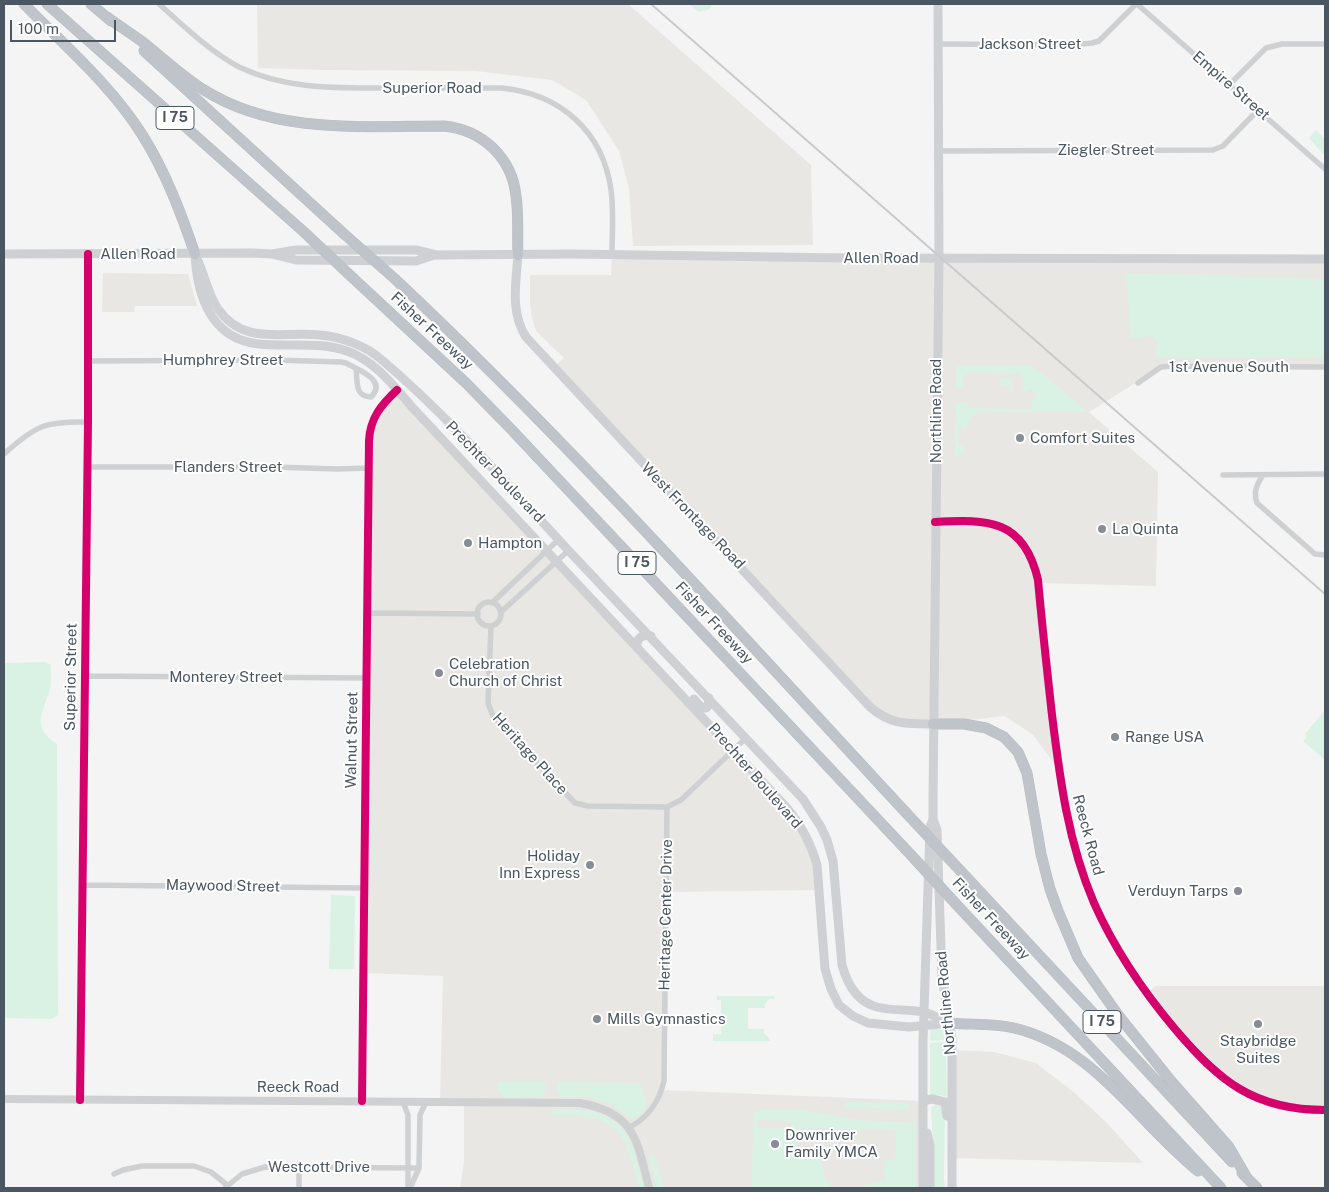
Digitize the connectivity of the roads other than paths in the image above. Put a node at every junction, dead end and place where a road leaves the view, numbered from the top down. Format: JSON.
{"nodes":[{"id":1,"x":24,"y":4,"type":"edge"},
{"id":2,"x":47,"y":4,"type":"edge"},
{"id":3,"x":92,"y":4,"type":"edge"},
{"id":4,"x":159,"y":4,"type":"edge"},
{"id":5,"x":938,"y":4,"type":"edge"},
{"id":6,"x":1136,"y":4,"type":"edge"},
{"id":7,"x":107,"y":17,"type":"junction"},
{"id":8,"x":938,"y":44,"type":"junction"},
{"id":9,"x":1325,"y":44,"type":"edge"},
{"id":10,"x":1229,"y":85,"type":"junction"},
{"id":11,"x":1258,"y":110,"type":"junction"},
{"id":12,"x":938,"y":151,"type":"junction"},
{"id":13,"x":1325,"y":169,"type":"edge"},
{"id":14,"x":4,"y":254,"type":"edge"},
{"id":15,"x":88,"y":254,"type":"junction"},
{"id":16,"x":195,"y":254,"type":"junction"},
{"id":17,"x":518,"y":255,"type":"junction"},
{"id":18,"x":612,"y":256,"type":"junction"},
{"id":19,"x":938,"y":258,"type":"junction"},
{"id":20,"x":1325,"y":259,"type":"edge"},
{"id":21,"x":88,"y":360,"type":"junction"},
{"id":22,"x":1325,"y":367,"type":"edge"},
{"id":23,"x":356,"y":369,"type":"junction"},
{"id":24,"x":1138,"y":382,"type":"dead end"},
{"id":25,"x":397,"y":390,"type":"junction"},
{"id":26,"x":88,"y":422,"type":"junction"},
{"id":27,"x":478,"y":453,"type":"junction"},
{"id":28,"x":4,"y":454,"type":"edge"},
{"id":29,"x":465,"y":463,"type":"junction"},
{"id":30,"x":88,"y":467,"type":"junction"},
{"id":31,"x":369,"y":468,"type":"junction"},
{"id":32,"x":1325,"y":474,"type":"edge"},
{"id":33,"x":1223,"y":475,"type":"dead end"},
{"id":34,"x":1263,"y":475,"type":"junction"},
{"id":35,"x":508,"y":484,"type":"junction"},
{"id":36,"x":495,"y":496,"type":"junction"},
{"id":37,"x":538,"y":516,"type":"junction"},
{"id":38,"x":935,"y":522,"type":"junction"},
{"id":39,"x":523,"y":526,"type":"junction"},
{"id":40,"x":559,"y":539,"type":"junction"},
{"id":41,"x":569,"y":550,"type":"junction"},
{"id":42,"x":546,"y":551,"type":"junction"},
{"id":43,"x":1325,"y":555,"type":"edge"},
{"id":44,"x":556,"y":562,"type":"junction"},
{"id":45,"x":493,"y":602,"type":"junction"},
{"id":46,"x":501,"y":612,"type":"junction"},
{"id":47,"x":368,"y":613,"type":"junction"},
{"id":48,"x":478,"y":614,"type":"junction"},
{"id":49,"x":491,"y":626,"type":"junction"},
{"id":50,"x":651,"y":636,"type":"junction"},
{"id":51,"x":637,"y":648,"type":"junction"},
{"id":52,"x":85,"y":676,"type":"junction"},
{"id":53,"x":665,"y":677,"type":"junction"},
{"id":54,"x":367,"y":678,"type":"junction"},
{"id":55,"x":709,"y":698,"type":"junction"},
{"id":56,"x":933,"y":724,"type":"junction"},
{"id":57,"x":746,"y":738,"type":"junction"},
{"id":58,"x":734,"y":750,"type":"junction"},
{"id":59,"x":667,"y":807,"type":"junction"},
{"id":60,"x":816,"y":818,"type":"junction"},
{"id":61,"x":933,"y":818,"type":"junction"},
{"id":62,"x":802,"y":827,"type":"junction"},
{"id":63,"x":83,"y":885,"type":"junction"},
{"id":64,"x":364,"y":888,"type":"junction"},
{"id":65,"x":839,"y":933,"type":"junction"},
{"id":66,"x":822,"y":935,"type":"junction"},
{"id":67,"x":925,"y":1012,"type":"junction"},
{"id":68,"x":950,"y":1022,"type":"junction"},
{"id":69,"x":924,"y":1025,"type":"junction"},
{"id":70,"x":4,"y":1099,"type":"edge"},
{"id":71,"x":80,"y":1100,"type":"junction"},
{"id":72,"x":362,"y":1101,"type":"junction"},
{"id":73,"x":924,"y":1101,"type":"junction"},
{"id":74,"x":403,"y":1102,"type":"junction"},
{"id":75,"x":426,"y":1102,"type":"junction"},
{"id":76,"x":1325,"y":1110,"type":"edge"},
{"id":77,"x":924,"y":1121,"type":"junction"},
{"id":78,"x":628,"y":1128,"type":"junction"},
{"id":79,"x":299,"y":1166,"type":"junction"},
{"id":80,"x":408,"y":1168,"type":"junction"},
{"id":81,"x":419,"y":1168,"type":"junction"},
{"id":82,"x":114,"y":1174,"type":"dead end"},
{"id":83,"x":1247,"y":1178,"type":"junction"},
{"id":84,"x":226,"y":1187,"type":"edge"},
{"id":85,"x":299,"y":1188,"type":"edge"},
{"id":86,"x":409,"y":1188,"type":"edge"},
{"id":87,"x":650,"y":1188,"type":"edge"},
{"id":88,"x":923,"y":1188,"type":"edge"},
{"id":89,"x":930,"y":1188,"type":"edge"},
{"id":90,"x":952,"y":1188,"type":"edge"},
{"id":91,"x":1220,"y":1188,"type":"edge"},
{"id":92,"x":1257,"y":1188,"type":"edge"}],
"edges":[{"from":1,"to":16,"type":"highway"},
{"from":2,"to":91,"type":"highway","name":"Fisher Freeway","number":"I 75","bridge":true},
{"from":3,"to":7,"type":"highway","name":"Fisher Freeway","number":"I 75"},
{"from":4,"to":18,"type":"street","name":"Superior Road"},
{"from":5,"to":8,"type":"main road","name":"Northline Road"},
{"from":6,"to":8,"type":"street","name":"Jackson Street"},
{"from":6,"to":10,"type":"street","name":"Empire Street"},
{"from":7,"to":17,"type":"highway"},
{"from":7,"to":83,"type":"highway","name":"Fisher Freeway","number":"I 75","bridge":true},
{"from":8,"to":12,"type":"main road","name":"Northline Road"},
{"from":9,"to":10,"type":"street"},
{"from":10,"to":11,"type":"street","name":"Empire Street"},
{"from":11,"to":12,"type":"street","name":"Ziegler Street"},
{"from":11,"to":13,"type":"street","name":"Empire Street"},
{"from":12,"to":19,"type":"main road","name":"Northline Road"},
{"from":14,"to":15,"type":"main road","name":"Allen Road"},
{"from":15,"to":16,"type":"main road","name":"Allen Road"},
{"from":15,"to":21,"type":"street","name":"Superior Street"},
{"from":16,"to":17,"type":"main road","name":"Allen Road"},
{"from":16,"to":25,"type":"main road","name":"Prechter Boulevard"},
{"from":16,"to":27,"type":"main road","name":"Prechter Boulevard"},
{"from":17,"to":18,"type":"main road","name":"Allen Road"},
{"from":17,"to":56,"type":"main road","name":"West Frontage Road"},
{"from":18,"to":19,"type":"main road","name":"Allen Road"},
{"from":19,"to":20,"type":"main road","name":"Allen Road"},
{"from":19,"to":38,"type":"main road","name":"Northline Road"},
{"from":21,"to":23,"type":"street","name":"Humphrey Street"},
{"from":21,"to":26,"type":"street","name":"Superior Street"},
{"from":22,"to":24,"type":"street","name":"1st Avenue South"},
{"from":23,"to":23,"type":"street","name":"Humphrey Street"},
{"from":25,"to":29,"type":"main road","name":"Prechter Boulevard"},
{"from":25,"to":31,"type":"street","name":"Walnut Street"},
{"from":26,"to":28,"type":"street"},
{"from":26,"to":30,"type":"street","name":"Superior Street"},
{"from":27,"to":29,"type":"main road"},
{"from":27,"to":35,"type":"main road","name":"Prechter Boulevard"},
{"from":29,"to":36,"type":"main road","name":"Prechter Boulevard"},
{"from":30,"to":31,"type":"street","name":"Flanders Street"},
{"from":30,"to":52,"type":"street","name":"Superior Street"},
{"from":31,"to":47,"type":"street","name":"Walnut Street"},
{"from":32,"to":34,"type":"street"},
{"from":33,"to":34,"type":"street"},
{"from":34,"to":43,"type":"street"},
{"from":35,"to":36,"type":"main road"},
{"from":35,"to":37,"type":"main road","name":"Prechter Boulevard"},
{"from":36,"to":39,"type":"main road","name":"Prechter Boulevard"},
{"from":37,"to":39,"type":"main road"},
{"from":37,"to":40,"type":"main road","name":"Prechter Boulevard"},
{"from":38,"to":56,"type":"main road","name":"Northline Road"},
{"from":38,"to":76,"type":"street","name":"Reeck Road"},
{"from":39,"to":42,"type":"main road","name":"Prechter Boulevard"},
{"from":40,"to":41,"type":"main road","name":"Prechter Boulevard"},
{"from":40,"to":42,"type":"street"},
{"from":41,"to":44,"type":"street"},
{"from":41,"to":50,"type":"main road","name":"Prechter Boulevard"},
{"from":42,"to":44,"type":"main road","name":"Prechter Boulevard"},
{"from":42,"to":45,"type":"street"},
{"from":44,"to":46,"type":"street"},
{"from":44,"to":51,"type":"main road","name":"Prechter Boulevard"},
{"from":45,"to":46,"type":"street"},
{"from":45,"to":48,"type":"street"},
{"from":46,"to":49,"type":"street"},
{"from":47,"to":48,"type":"street"},
{"from":47,"to":54,"type":"street","name":"Walnut Street"},
{"from":48,"to":49,"type":"street"},
{"from":49,"to":59,"type":"street","name":"Heritage Place"},
{"from":50,"to":51,"type":"main road"},
{"from":50,"to":55,"type":"main road","name":"Prechter Boulevard"},
{"from":51,"to":53,"type":"main road","name":"Prechter Boulevard"},
{"from":52,"to":54,"type":"street","name":"Monterey Street"},
{"from":52,"to":63,"type":"street","name":"Superior Street"},
{"from":53,"to":55,"type":"main road"},
{"from":53,"to":58,"type":"main road","name":"Prechter Boulevard"},
{"from":54,"to":64,"type":"street","name":"Walnut Street"},
{"from":55,"to":57,"type":"main road","name":"Prechter Boulevard"},
{"from":56,"to":61,"type":"main road","name":"Northline Road"},
{"from":56,"to":83,"type":"highway"},
{"from":57,"to":58,"type":"street"},
{"from":57,"to":60,"type":"main road","name":"Prechter Boulevard"},
{"from":58,"to":59,"type":"street"},
{"from":58,"to":62,"type":"main road","name":"Prechter Boulevard"},
{"from":59,"to":78,"type":"street","name":"Heritage Center Drive"},
{"from":60,"to":62,"type":"main road"},
{"from":60,"to":65,"type":"main road","name":"Prechter Boulevard"},
{"from":61,"to":67,"type":"main road","name":"Northline Road"},
{"from":61,"to":68,"type":"main road","name":"Northline Road"},
{"from":62,"to":66,"type":"main road","name":"Prechter Boulevard"},
{"from":63,"to":64,"type":"street","name":"Maywood Street"},
{"from":63,"to":71,"type":"street","name":"Superior Street"},
{"from":64,"to":72,"type":"street","name":"Walnut Street"},
{"from":65,"to":66,"type":"main road"},
{"from":65,"to":67,"type":"main road","name":"Prechter Boulevard"},
{"from":66,"to":69,"type":"main road","name":"Prechter Boulevard"},
{"from":67,"to":68,"type":"main road","name":"Prechter Boulevard"},
{"from":67,"to":69,"type":"main road","name":"Northline Road"},
{"from":68,"to":69,"type":"main road","name":"Prechter Boulevard"},
{"from":68,"to":90,"type":"main road","name":"Northline Road"},
{"from":68,"to":91,"type":"highway"},
{"from":69,"to":73,"type":"main road","name":"Northline Road"},
{"from":70,"to":71,"type":"street","name":"Reeck Road"},
{"from":71,"to":72,"type":"street","name":"Reeck Road"},
{"from":72,"to":74,"type":"street","name":"Reeck Road"},
{"from":73,"to":77,"type":"main road","name":"Northline Road"},
{"from":73,"to":90,"type":"main road"},
{"from":74,"to":75,"type":"street","name":"Reeck Road"},
{"from":74,"to":80,"type":"street"},
{"from":75,"to":78,"type":"street","name":"Reeck Road"},
{"from":75,"to":81,"type":"street"},
{"from":77,"to":88,"type":"main road","name":"Northline Road"},
{"from":77,"to":89,"type":"main road"},
{"from":78,"to":87,"type":"street","name":"Reeck Road"},
{"from":79,"to":80,"type":"street","name":"Westcott Drive"},
{"from":79,"to":84,"type":"street","name":"Westcott Drive"},
{"from":79,"to":85,"type":"street"},
{"from":80,"to":81,"type":"street","name":"Westcott Drive"},
{"from":80,"to":86,"type":"street"},
{"from":81,"to":86,"type":"street"},
{"from":82,"to":84,"type":"street"},
{"from":83,"to":92,"type":"highway","name":"Fisher Freeway","number":"I 75"}]}
